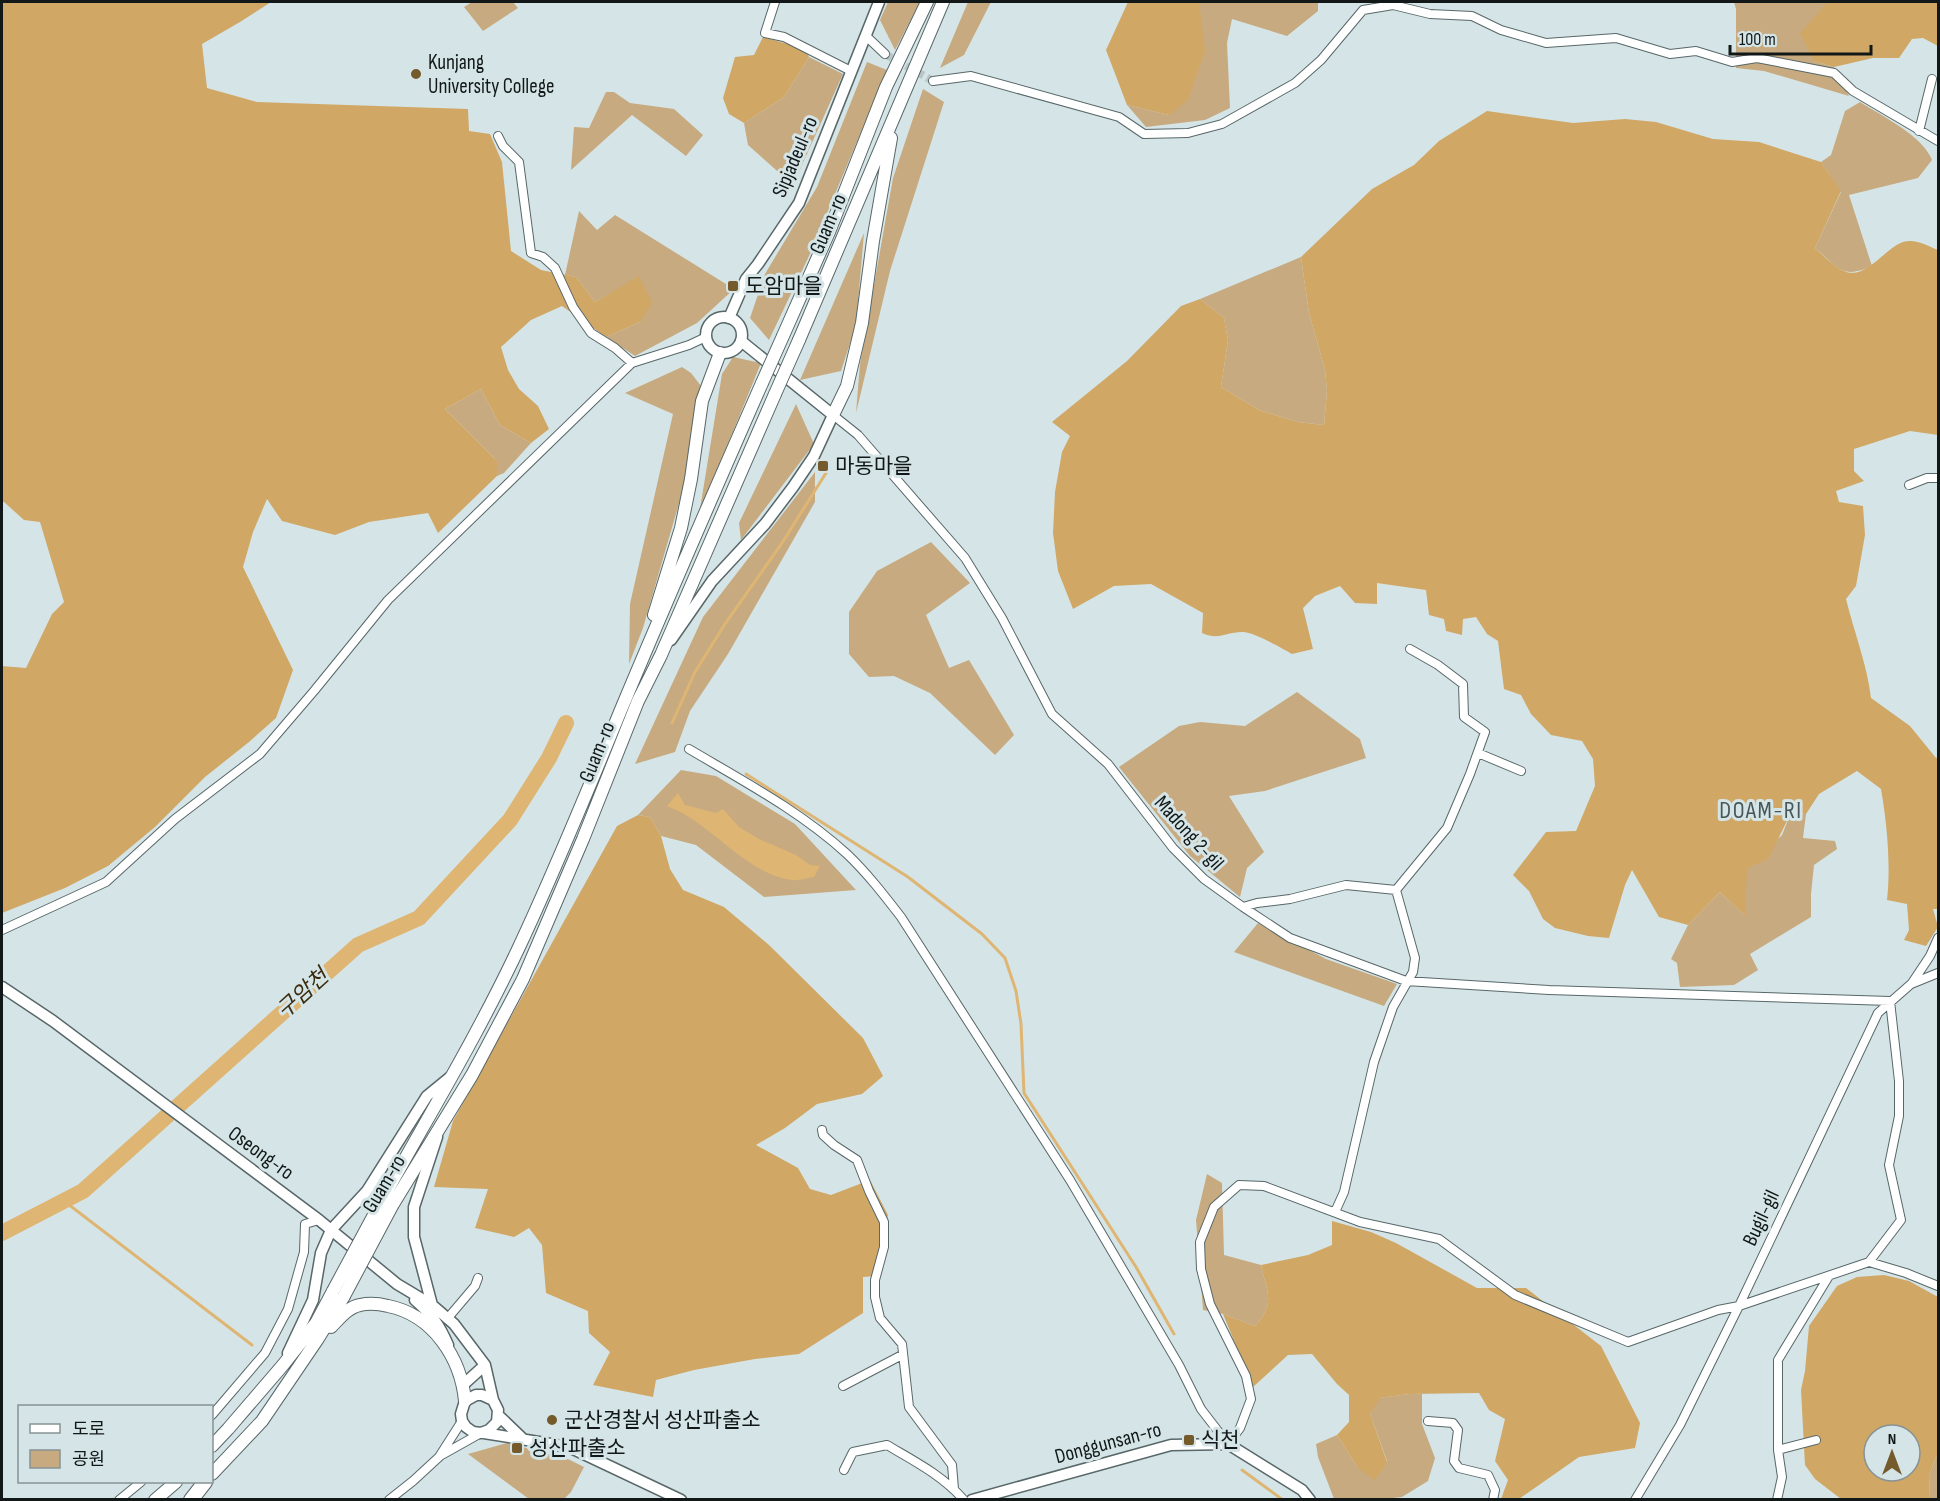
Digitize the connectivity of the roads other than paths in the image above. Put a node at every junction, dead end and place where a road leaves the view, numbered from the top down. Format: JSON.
{"nodes":[{"id":1,"x":774,"y":2,"type":"edge"},
{"id":2,"x":879,"y":2,"type":"edge"},
{"id":3,"x":927,"y":2,"type":"edge"},
{"id":4,"x":943,"y":2,"type":"edge"},
{"id":5,"x":1395,"y":3,"type":"edge"},
{"id":6,"x":866,"y":36,"type":"junction"},
{"id":7,"x":885,"y":54,"type":"tunnel mouth"},
{"id":8,"x":851,"y":71,"type":"junction"},
{"id":9,"x":1932,"y":80,"type":"dead end"},
{"id":10,"x":933,"y":81,"type":"tunnel mouth"},
{"id":11,"x":895,"y":115,"type":"junction"},
{"id":12,"x":1919,"y":131,"type":"junction"},
{"id":13,"x":498,"y":136,"type":"dead end"},
{"id":14,"x":1938,"y":141,"type":"edge"},
{"id":15,"x":729,"y":318,"type":"junction"},
{"id":16,"x":706,"y":337,"type":"junction"},
{"id":17,"x":741,"y":341,"type":"junction"},
{"id":18,"x":720,"y":353,"type":"junction"},
{"id":19,"x":632,"y":363,"type":"junction"},
{"id":20,"x":833,"y":415,"type":"junction"},
{"id":21,"x":1938,"y":478,"type":"edge"},
{"id":22,"x":1909,"y":485,"type":"dead end"},
{"id":23,"x":1410,"y":649,"type":"dead end"},
{"id":24,"x":661,"y":655,"type":"junction"},
{"id":25,"x":620,"y":713,"type":"junction"},
{"id":26,"x":689,"y":749,"type":"dead end"},
{"id":27,"x":1478,"y":753,"type":"junction"},
{"id":28,"x":1521,"y":771,"type":"dead end"},
{"id":29,"x":1396,"y":890,"type":"junction"},
{"id":30,"x":1243,"y":907,"type":"junction"},
{"id":31,"x":2,"y":930,"type":"edge"},
{"id":32,"x":1938,"y":938,"type":"edge"},
{"id":33,"x":1938,"y":973,"type":"edge"},
{"id":34,"x":1406,"y":981,"type":"junction"},
{"id":35,"x":1911,"y":984,"type":"junction"},
{"id":36,"x":2,"y":987,"type":"edge"},
{"id":37,"x":1890,"y":1001,"type":"junction"},
{"id":38,"x":453,"y":1074,"type":"junction"},
{"id":39,"x":440,"y":1129,"type":"junction"},
{"id":40,"x":822,"y":1130,"type":"dead end"},
{"id":41,"x":387,"y":1202,"type":"junction"},
{"id":42,"x":1335,"y":1212,"type":"junction"},
{"id":43,"x":319,"y":1220,"type":"junction"},
{"id":44,"x":331,"y":1230,"type":"junction"},
{"id":45,"x":1869,"y":1262,"type":"junction"},
{"id":46,"x":1829,"y":1276,"type":"junction"},
{"id":47,"x":478,"y":1278,"type":"dead end"},
{"id":48,"x":397,"y":1284,"type":"junction"},
{"id":49,"x":1938,"y":1286,"type":"edge"},
{"id":50,"x":338,"y":1293,"type":"junction"},
{"id":51,"x":432,"y":1305,"type":"junction"},
{"id":52,"x":1739,"y":1306,"type":"junction"},
{"id":53,"x":447,"y":1319,"type":"junction"},
{"id":54,"x":317,"y":1340,"type":"junction"},
{"id":55,"x":903,"y":1355,"type":"junction"},
{"id":56,"x":454,"y":1362,"type":"junction"},
{"id":57,"x":283,"y":1365,"type":"junction"},
{"id":58,"x":485,"y":1365,"type":"junction"},
{"id":59,"x":464,"y":1384,"type":"junction"},
{"id":60,"x":843,"y":1386,"type":"dead end"},
{"id":61,"x":493,"y":1400,"type":"junction"},
{"id":62,"x":465,"y":1401,"type":"junction"},
{"id":63,"x":213,"y":1414,"type":"edge"},
{"id":64,"x":499,"y":1416,"type":"junction"},
{"id":65,"x":462,"y":1421,"type":"junction"},
{"id":66,"x":1428,"y":1421,"type":"dead end"},
{"id":67,"x":482,"y":1433,"type":"junction"},
{"id":68,"x":523,"y":1440,"type":"junction"},
{"id":69,"x":1816,"y":1440,"type":"dead end"},
{"id":70,"x":1228,"y":1444,"type":"junction"},
{"id":71,"x":213,"y":1445,"type":"edge"},
{"id":72,"x":1779,"y":1450,"type":"junction"},
{"id":73,"x":439,"y":1456,"type":"junction"},
{"id":74,"x":844,"y":1470,"type":"dead end"},
{"id":75,"x":213,"y":1473,"type":"edge"},
{"id":76,"x":140,"y":1483,"type":"edge"},
{"id":77,"x":175,"y":1483,"type":"edge"},
{"id":78,"x":204,"y":1483,"type":"edge"},
{"id":79,"x":204,"y":1483,"type":"edge"},
{"id":80,"x":954,"y":1489,"type":"junction"},
{"id":81,"x":119,"y":1500,"type":"edge"},
{"id":82,"x":155,"y":1500,"type":"edge"},
{"id":83,"x":184,"y":1500,"type":"edge"},
{"id":84,"x":191,"y":1500,"type":"edge"},
{"id":85,"x":389,"y":1500,"type":"edge"},
{"id":86,"x":681,"y":1500,"type":"edge"},
{"id":87,"x":964,"y":1500,"type":"edge"},
{"id":88,"x":972,"y":1500,"type":"edge"},
{"id":89,"x":1310,"y":1500,"type":"edge"},
{"id":90,"x":1493,"y":1500,"type":"edge"},
{"id":91,"x":1635,"y":1500,"type":"edge"},
{"id":92,"x":1777,"y":1500,"type":"edge"}],
"edges":[{"from":1,"to":8,"type":"street"},
{"from":2,"to":6,"type":"main road","name":"Sipjadeul-ro"},
{"from":3,"to":25,"type":"main road","name":"Guam-ro","bridge":true},
{"from":4,"to":11,"type":"main road","name":"Guam-ro"},
{"from":5,"to":10,"type":"street"},
{"from":5,"to":12,"type":"street"},
{"from":6,"to":7,"type":"street"},
{"from":6,"to":8,"type":"main road","name":"Sipjadeul-ro"},
{"from":8,"to":15,"type":"main road","name":"Sipjadeul-ro"},
{"from":9,"to":12,"type":"street"},
{"from":11,"to":20,"type":"main road"},
{"from":11,"to":24,"type":"main road","name":"Guam-ro","bridge":true},
{"from":12,"to":14,"type":"street"},
{"from":13,"to":19,"type":"street"},
{"from":15,"to":16,"type":"main road"},
{"from":15,"to":17,"type":"main road"},
{"from":16,"to":18,"type":"main road"},
{"from":16,"to":19,"type":"street"},
{"from":17,"to":18,"type":"main road"},
{"from":17,"to":20,"type":"main road"},
{"from":18,"to":25,"type":"main road"},
{"from":19,"to":31,"type":"street"},
{"from":20,"to":24,"type":"main road"},
{"from":20,"to":30,"type":"street","name":"Madong 2-gil"},
{"from":21,"to":22,"type":"street"},
{"from":23,"to":27,"type":"street"},
{"from":24,"to":39,"type":"main road","name":"Guam-ro"},
{"from":25,"to":38,"type":"main road","name":"Guam-ro"},
{"from":26,"to":70,"type":"street"},
{"from":27,"to":28,"type":"street"},
{"from":27,"to":29,"type":"street"},
{"from":29,"to":30,"type":"street"},
{"from":29,"to":34,"type":"street"},
{"from":30,"to":34,"type":"street","name":"Madong 2-gil"},
{"from":32,"to":35,"type":"street"},
{"from":33,"to":35,"type":"street","name":"Bugil-gil"},
{"from":34,"to":37,"type":"street","name":"Madong 2-gil"},
{"from":34,"to":42,"type":"street"},
{"from":35,"to":37,"type":"street","name":"Bugil-gil"},
{"from":36,"to":43,"type":"main road","name":"Oseong-ro"},
{"from":37,"to":45,"type":"street"},
{"from":37,"to":52,"type":"street","name":"Bugil-gil"},
{"from":38,"to":41,"type":"main road","name":"Guam-ro"},
{"from":38,"to":44,"type":"main road"},
{"from":39,"to":41,"type":"main road","name":"Guam-ro"},
{"from":39,"to":51,"type":"main road"},
{"from":40,"to":55,"type":"street"},
{"from":41,"to":50,"type":"main road","name":"Guam-ro","bridge":true},
{"from":42,"to":52,"type":"street"},
{"from":42,"to":70,"type":"street"},
{"from":43,"to":44,"type":"main road","name":"Oseong-ro"},
{"from":43,"to":63,"type":"street"},
{"from":44,"to":48,"type":"main road","name":"Oseong-ro"},
{"from":44,"to":57,"type":"main road"},
{"from":45,"to":46,"type":"street"},
{"from":45,"to":49,"type":"street"},
{"from":46,"to":52,"type":"street"},
{"from":46,"to":72,"type":"street"},
{"from":47,"to":53,"type":"street"},
{"from":48,"to":51,"type":"main road","name":"Oseong-ro"},
{"from":48,"to":56,"type":"main road"},
{"from":50,"to":54,"type":"main road","name":"Guam-ro"},
{"from":50,"to":57,"type":"main road","name":"Guam-ro"},
{"from":51,"to":53,"type":"main road","name":"Oseong-ro"},
{"from":52,"to":91,"type":"street","name":"Bugil-gil"},
{"from":53,"to":58,"type":"main road","name":"Oseong-ro"},
{"from":54,"to":56,"type":"main road"},
{"from":54,"to":75,"type":"main road","name":"Guam-ro"},
{"from":55,"to":60,"type":"street"},
{"from":55,"to":80,"type":"street"},
{"from":56,"to":59,"type":"main road"},
{"from":57,"to":71,"type":"main road","name":"Guam-ro"},
{"from":58,"to":59,"type":"main road"},
{"from":58,"to":61,"type":"main road"},
{"from":59,"to":62,"type":"main road"},
{"from":61,"to":62,"type":"main road"},
{"from":61,"to":64,"type":"main road"},
{"from":62,"to":65,"type":"main road"},
{"from":64,"to":67,"type":"main road"},
{"from":64,"to":68,"type":"main road"},
{"from":65,"to":67,"type":"main road"},
{"from":65,"to":73,"type":"street"},
{"from":66,"to":90,"type":"street"},
{"from":67,"to":68,"type":"main road"},
{"from":67,"to":73,"type":"street"},
{"from":68,"to":86,"type":"main road"},
{"from":69,"to":72,"type":"street"},
{"from":70,"to":88,"type":"main road","name":"Donggunsan-ro"},
{"from":70,"to":89,"type":"main road"},
{"from":72,"to":92,"type":"street"},
{"from":73,"to":85,"type":"street"},
{"from":74,"to":80,"type":"street"},
{"from":76,"to":81,"type":"street"},
{"from":77,"to":82,"type":"main road"},
{"from":78,"to":83,"type":"main road"},
{"from":79,"to":84,"type":"highway"},
{"from":80,"to":87,"type":"street"}]}
